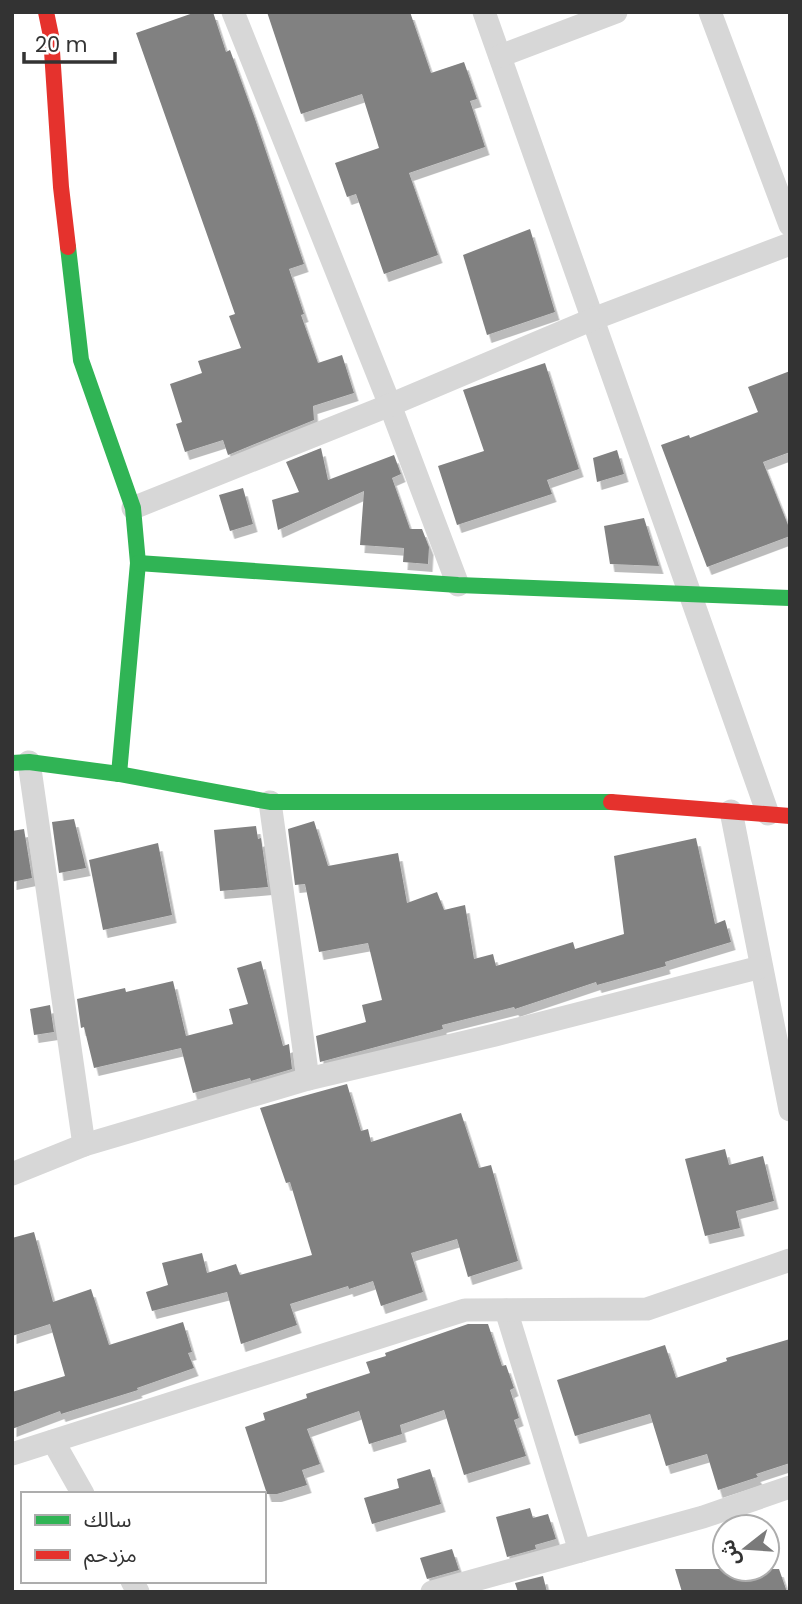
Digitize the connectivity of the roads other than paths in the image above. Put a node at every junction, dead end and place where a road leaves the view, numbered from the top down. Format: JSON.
{"nodes":[{"id":1,"x":46,"y":12,"type":"edge"},
{"id":2,"x":233,"y":12,"type":"edge"},
{"id":3,"x":484,"y":12,"type":"edge"},
{"id":4,"x":616,"y":12,"type":"edge"},
{"id":5,"x":710,"y":12,"type":"edge"},
{"id":6,"x":500,"y":56,"type":"junction"},
{"id":7,"x":790,"y":225,"type":"edge"},
{"id":8,"x":790,"y":244,"type":"edge"},
{"id":9,"x":593,"y":319,"type":"junction"},
{"id":10,"x":390,"y":405,"type":"junction"},
{"id":11,"x":133,"y":508,"type":"junction"},
{"id":12,"x":138,"y":563,"type":"junction"},
{"id":13,"x":458,"y":585,"type":"junction"},
{"id":14,"x":690,"y":594,"type":"junction"},
{"id":15,"x":790,"y":598,"type":"edge"},
{"id":16,"x":21,"y":762,"type":"edge"},
{"id":17,"x":119,"y":774,"type":"junction"},
{"id":18,"x":270,"y":802,"type":"junction"},
{"id":19,"x":731,"y":811,"type":"junction"},
{"id":20,"x":779,"y":815,"type":"edge"},
{"id":21,"x":761,"y":967,"type":"junction"},
{"id":22,"x":308,"y":1079,"type":"junction"},
{"id":23,"x":790,"y":1110,"type":"edge"},
{"id":24,"x":84,"y":1145,"type":"junction"},
{"id":25,"x":12,"y":1174,"type":"edge"},
{"id":26,"x":790,"y":1260,"type":"edge"},
{"id":27,"x":506,"y":1310,"type":"junction"},
{"id":28,"x":53,"y":1441,"type":"junction"},
{"id":29,"x":12,"y":1454,"type":"edge"},
{"id":30,"x":790,"y":1487,"type":"edge"},
{"id":31,"x":82,"y":1492,"type":"edge"},
{"id":32,"x":580,"y":1551,"type":"junction"},
{"id":33,"x":432,"y":1592,"type":"edge"}],
"edges":[{"from":1,"to":11,"type":"street"},
{"from":2,"to":10,"type":"street"},
{"from":3,"to":6,"type":"street"},
{"from":4,"to":6,"type":"street"},
{"from":5,"to":7,"type":"street"},
{"from":6,"to":9,"type":"street"},
{"from":8,"to":9,"type":"street"},
{"from":9,"to":10,"type":"street"},
{"from":9,"to":14,"type":"street"},
{"from":10,"to":11,"type":"street"},
{"from":10,"to":13,"type":"street"},
{"from":11,"to":12,"type":"street"},
{"from":12,"to":13,"type":"street"},
{"from":12,"to":17,"type":"street"},
{"from":13,"to":14,"type":"street"},
{"from":14,"to":15,"type":"street"},
{"from":14,"to":20,"type":"street"},
{"from":16,"to":17,"type":"street"},
{"from":16,"to":24,"type":"street"},
{"from":17,"to":18,"type":"street"},
{"from":18,"to":19,"type":"street"},
{"from":18,"to":22,"type":"street"},
{"from":19,"to":20,"type":"street"},
{"from":19,"to":21,"type":"street"},
{"from":21,"to":22,"type":"street"},
{"from":21,"to":23,"type":"street"},
{"from":22,"to":24,"type":"street"},
{"from":24,"to":25,"type":"street"},
{"from":26,"to":27,"type":"street"},
{"from":27,"to":28,"type":"street"},
{"from":27,"to":32,"type":"street"},
{"from":28,"to":29,"type":"street"},
{"from":28,"to":31,"type":"street"},
{"from":30,"to":32,"type":"street"},
{"from":32,"to":33,"type":"street"}]}
